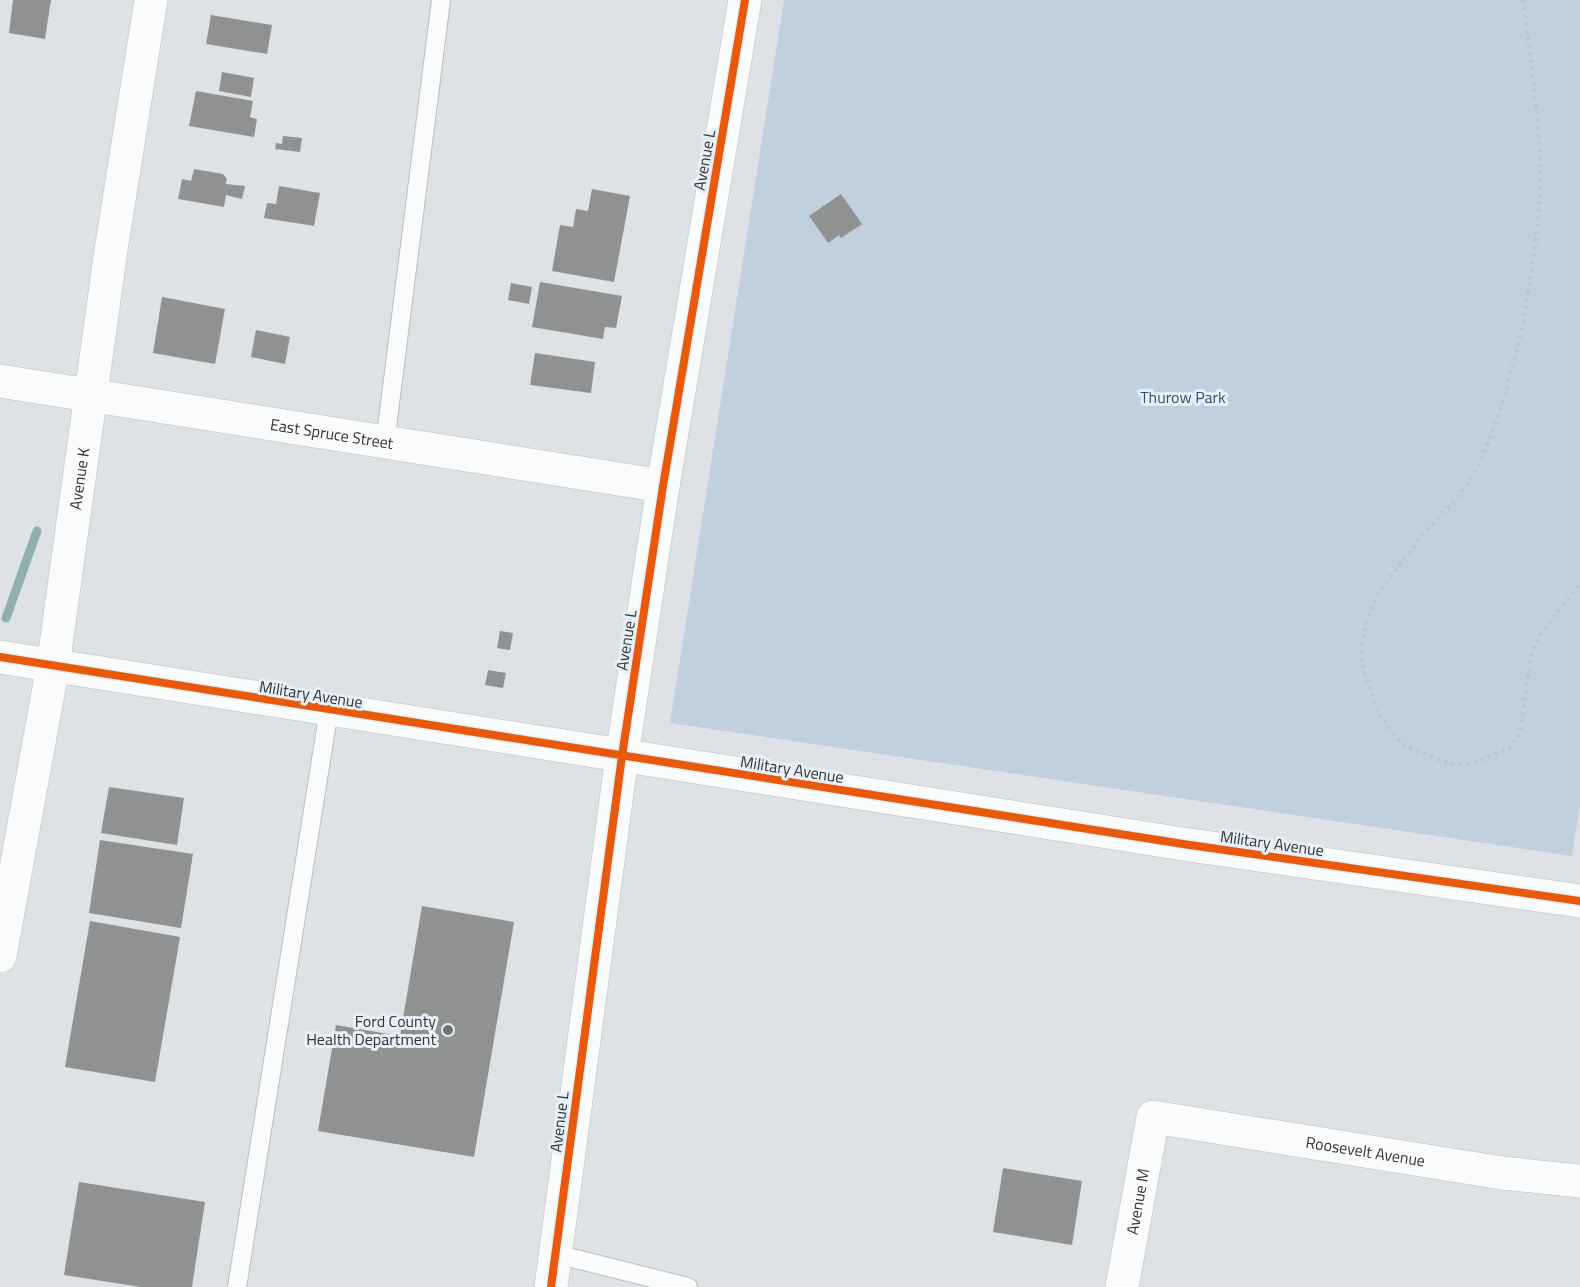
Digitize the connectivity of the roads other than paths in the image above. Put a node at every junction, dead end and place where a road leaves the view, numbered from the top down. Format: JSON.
{"nodes":[{"id":1,"x":151,"y":0,"type":"edge"},
{"id":2,"x":441,"y":0,"type":"edge"},
{"id":3,"x":745,"y":0,"type":"edge"},
{"id":4,"x":0,"y":381,"type":"edge"},
{"id":5,"x":91,"y":395,"type":"junction"},
{"id":6,"x":385,"y":442,"type":"junction"},
{"id":7,"x":663,"y":486,"type":"junction"},
{"id":8,"x":0,"y":657,"type":"edge"},
{"id":9,"x":53,"y":666,"type":"junction"},
{"id":10,"x":329,"y":711,"type":"junction"},
{"id":11,"x":622,"y":756,"type":"junction"},
{"id":12,"x":1580,"y":901,"type":"edge"},
{"id":13,"x":0,"y":956,"type":"edge"},
{"id":14,"x":1153,"y":1117,"type":"joint"},
{"id":15,"x":1580,"y":1181,"type":"edge"},
{"id":16,"x":556,"y":1254,"type":"junction"},
{"id":17,"x":237,"y":1287,"type":"edge"},
{"id":18,"x":551,"y":1287,"type":"edge"},
{"id":19,"x":688,"y":1287,"type":"edge"},
{"id":20,"x":1122,"y":1287,"type":"edge"}],
"edges":[{"from":1,"to":5,"type":"street","name":"Avenue K"},
{"from":2,"to":6,"type":"lane"},
{"from":3,"to":7,"type":"street","name":"Avenue L"},
{"from":4,"to":5,"type":"street","name":"East Spruce Street"},
{"from":5,"to":6,"type":"street","name":"East Spruce Street"},
{"from":5,"to":9,"type":"street","name":"Avenue K"},
{"from":6,"to":7,"type":"street","name":"East Spruce Street"},
{"from":7,"to":11,"type":"street","name":"Avenue L"},
{"from":8,"to":9,"type":"street","name":"Military Avenue"},
{"from":9,"to":10,"type":"street","name":"Military Avenue"},
{"from":9,"to":13,"type":"street","name":"Avenue K"},
{"from":10,"to":11,"type":"street","name":"Military Avenue"},
{"from":10,"to":17,"type":"lane"},
{"from":11,"to":12,"type":"street","name":"Military Avenue"},
{"from":11,"to":16,"type":"street","name":"Avenue L"},
{"from":14,"to":15,"type":"street","name":"Roosevelt Avenue"},
{"from":14,"to":20,"type":"street","name":"Avenue M"},
{"from":16,"to":18,"type":"street","name":"Avenue L"},
{"from":16,"to":19,"type":"lane"}]}
